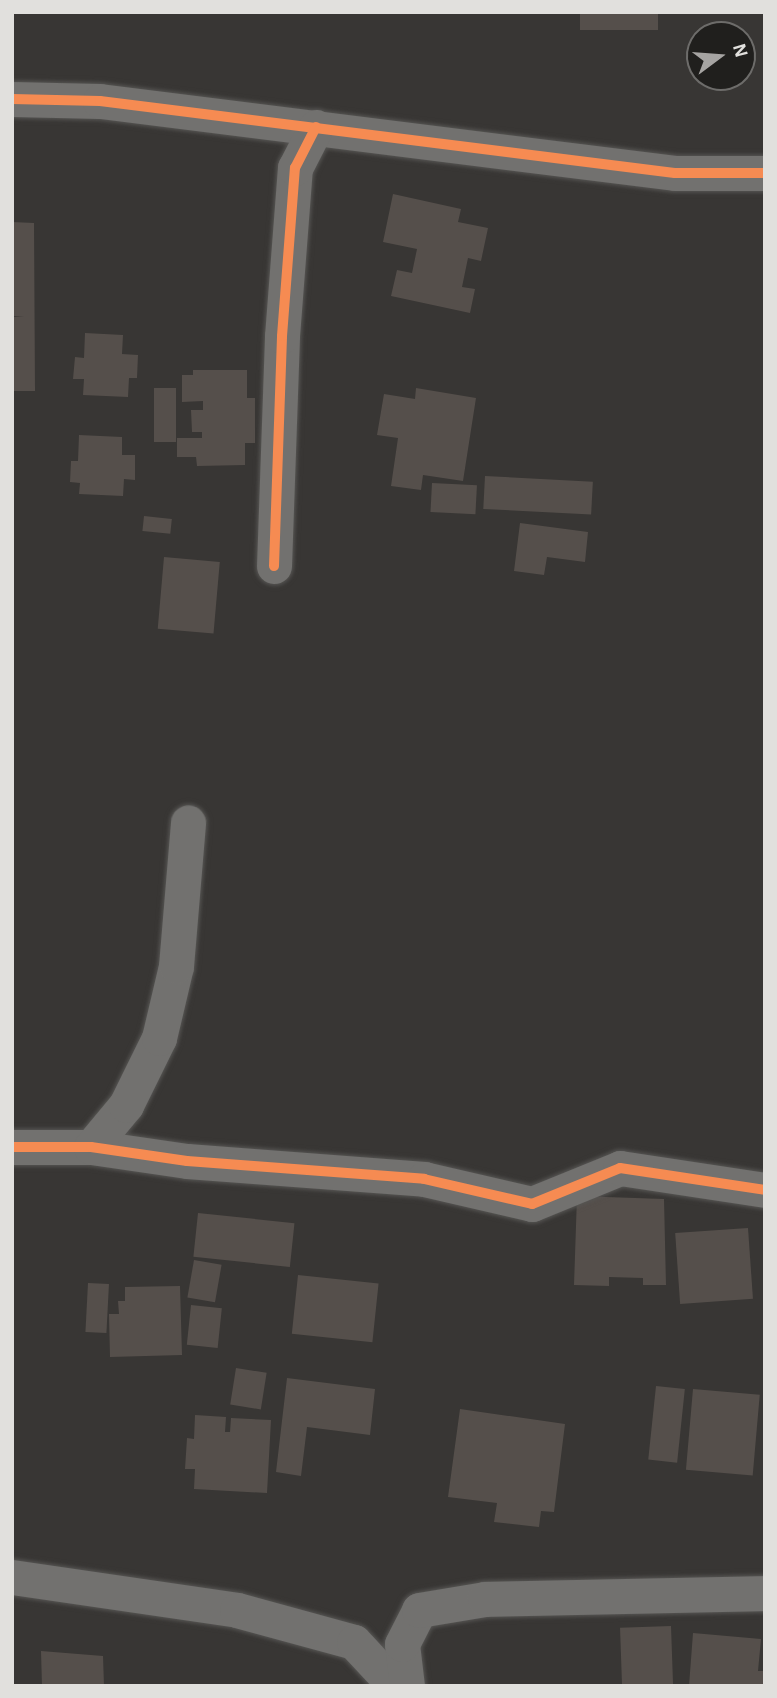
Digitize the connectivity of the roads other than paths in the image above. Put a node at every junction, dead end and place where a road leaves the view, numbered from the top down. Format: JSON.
{"nodes":[{"id":1,"x":12,"y":99,"type":"edge"},
{"id":2,"x":316,"y":127,"type":"junction"},
{"id":3,"x":765,"y":173,"type":"edge"},
{"id":4,"x":274,"y":566,"type":"dead end"},
{"id":5,"x":188,"y":823,"type":"dead end"},
{"id":6,"x":12,"y":1147,"type":"edge"},
{"id":7,"x":91,"y":1147,"type":"junction"},
{"id":8,"x":765,"y":1190,"type":"edge"},
{"id":9,"x":12,"y":1577,"type":"edge"},
{"id":10,"x":765,"y":1593,"type":"edge"},
{"id":11,"x":395,"y":1686,"type":"edge"},
{"id":12,"x":407,"y":1686,"type":"edge"}],
"edges":[{"from":1,"to":2,"type":"street"},
{"from":2,"to":3,"type":"street"},
{"from":2,"to":4,"type":"street"},
{"from":5,"to":7,"type":"street"},
{"from":6,"to":7,"type":"street"},
{"from":7,"to":8,"type":"street"},
{"from":9,"to":11,"type":"street"},
{"from":10,"to":12,"type":"street"}]}
